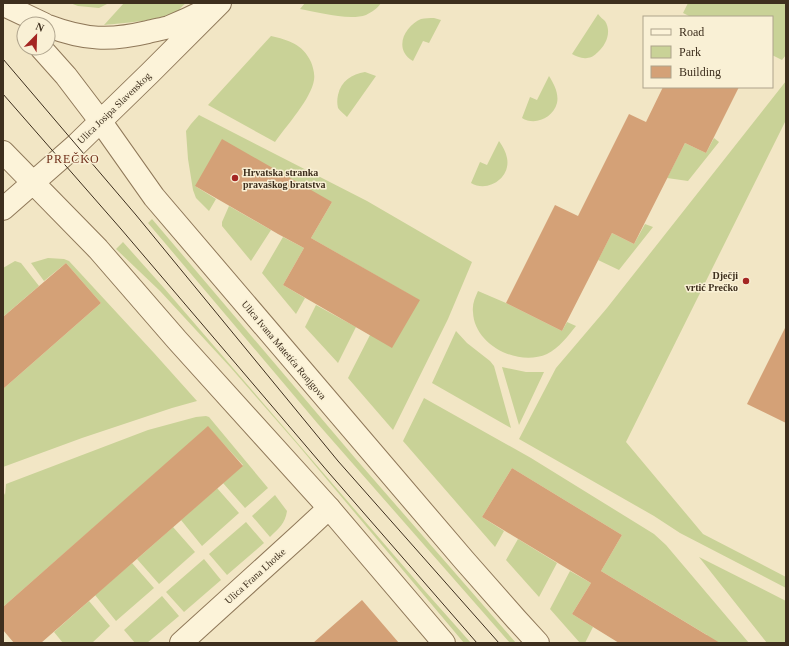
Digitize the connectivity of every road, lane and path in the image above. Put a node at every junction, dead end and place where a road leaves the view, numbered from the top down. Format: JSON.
{"nodes":[{"id":1,"x":219,"y":4,"type":"edge"},
{"id":2,"x":3,"y":5,"type":"edge"},
{"id":3,"x":27,"y":16,"type":"edge"},
{"id":4,"x":16,"y":19,"type":"edge"},
{"id":5,"x":56,"y":29,"type":"edge"},
{"id":6,"x":48,"y":56,"type":"edge"},
{"id":7,"x":101,"y":122,"type":"junction"},
{"id":8,"x":3,"y":152,"type":"edge"},
{"id":9,"x":33,"y":183,"type":"junction"},
{"id":10,"x":3,"y":209,"type":"edge"},
{"id":11,"x":329,"y":508,"type":"junction"},
{"id":12,"x":181,"y":643,"type":"edge"},
{"id":13,"x":444,"y":643,"type":"edge"},
{"id":14,"x":538,"y":643,"type":"edge"}],
"edges":[{"from":1,"to":5,"type":"street"},
{"from":1,"to":7,"type":"street","name":"Ulica Josipa Slavenskog"},
{"from":2,"to":3,"type":"street"},
{"from":2,"to":4,"type":"street"},
{"from":6,"to":7,"type":"street","name":"Ulica Ivana Matetića Ronjgova"},
{"from":7,"to":9,"type":"street","name":"Ulica Josipa Slavenskog"},
{"from":7,"to":14,"type":"street","name":"Ulica Ivana Matetića Ronjgova"},
{"from":8,"to":9,"type":"street"},
{"from":9,"to":10,"type":"street","name":"Ulica Josipa Slavenskog"},
{"from":9,"to":11,"type":"street"},
{"from":11,"to":12,"type":"street","name":"Ulica Frana Lhotke"},
{"from":11,"to":13,"type":"street"}]}
